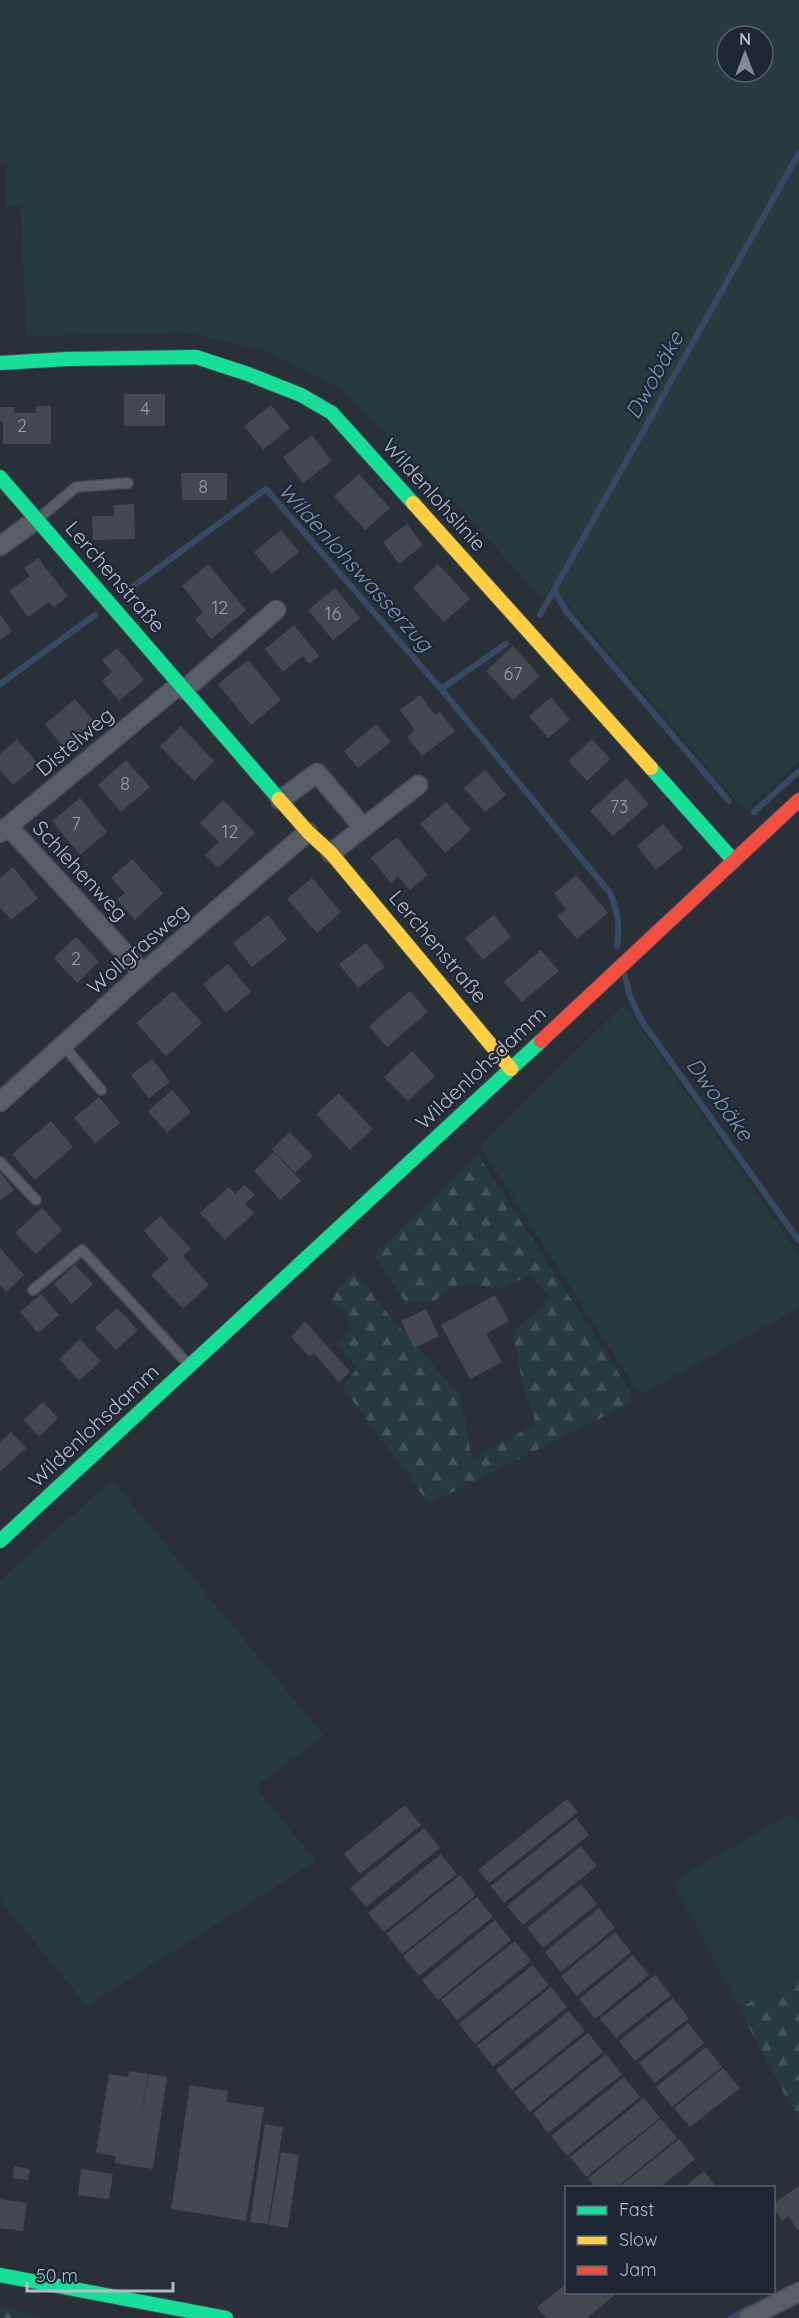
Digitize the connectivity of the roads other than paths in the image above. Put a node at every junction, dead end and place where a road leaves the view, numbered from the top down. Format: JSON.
{"nodes":[{"id":1,"x":0,"y":363,"type":"edge"},
{"id":2,"x":0,"y":477,"type":"edge"},
{"id":3,"x":128,"y":483,"type":"dead end"},
{"id":4,"x":36,"y":520,"type":"junction"},
{"id":5,"x":0,"y":546,"type":"edge"},
{"id":6,"x":276,"y":610,"type":"dead end"},
{"id":7,"x":182,"y":688,"type":"junction"},
{"id":8,"x":418,"y":785,"type":"dead end"},
{"id":9,"x":280,"y":800,"type":"junction"},
{"id":10,"x":799,"y":800,"type":"edge"},
{"id":11,"x":363,"y":827,"type":"junction"},
{"id":12,"x":4,"y":830,"type":"edge"},
{"id":13,"x":308,"y":832,"type":"junction"},
{"id":14,"x":331,"y":853,"type":"junction"},
{"id":15,"x":735,"y":861,"type":"junction"},
{"id":16,"x":143,"y":973,"type":"junction"},
{"id":17,"x":63,"y":1045,"type":"junction"},
{"id":18,"x":511,"y":1070,"type":"junction"},
{"id":19,"x":101,"y":1090,"type":"dead end"},
{"id":20,"x":0,"y":1102,"type":"edge"},
{"id":21,"x":0,"y":1162,"type":"edge"},
{"id":22,"x":36,"y":1200,"type":"dead end"},
{"id":23,"x":33,"y":1290,"type":"dead end"},
{"id":24,"x":190,"y":1366,"type":"junction"},
{"id":25,"x":2,"y":1536,"type":"edge"},
{"id":26,"x":0,"y":2275,"type":"edge"},
{"id":27,"x":799,"y":2292,"type":"edge"},
{"id":28,"x":225,"y":2318,"type":"edge"},
{"id":29,"x":748,"y":2318,"type":"edge"}],
"edges":[{"from":1,"to":15,"type":"street","name":"Wildenlohslinie"},
{"from":2,"to":4,"type":"street","name":"Lerchenstraße"},
{"from":3,"to":4,"type":"lane"},
{"from":4,"to":5,"type":"street","name":"Lerchenstraße"},
{"from":4,"to":7,"type":"street","name":"Lerchenstraße"},
{"from":6,"to":7,"type":"street"},
{"from":7,"to":9,"type":"street","name":"Lerchenstraße"},
{"from":7,"to":12,"type":"street","name":"Distelweg"},
{"from":8,"to":11,"type":"street"},
{"from":9,"to":11,"type":"street"},
{"from":9,"to":13,"type":"street","name":"Lerchenstraße"},
{"from":10,"to":15,"type":"street","name":"Wildenlohsdamm"},
{"from":11,"to":14,"type":"street"},
{"from":12,"to":16,"type":"street","name":"Schlehenweg"},
{"from":13,"to":14,"type":"street","name":"Lerchenstraße"},
{"from":13,"to":16,"type":"street","name":"Wollgrasweg"},
{"from":14,"to":18,"type":"street","name":"Lerchenstraße"},
{"from":15,"to":18,"type":"street","name":"Wildenlohsdamm"},
{"from":16,"to":17,"type":"street","name":"Wollgrasweg"},
{"from":17,"to":19,"type":"lane"},
{"from":17,"to":20,"type":"street","name":"Wollgrasweg"},
{"from":18,"to":24,"type":"street","name":"Wildenlohsdamm"},
{"from":21,"to":22,"type":"lane"},
{"from":23,"to":24,"type":"lane","name":"Wildenlohsdamm"},
{"from":24,"to":25,"type":"street","name":"Wildenlohsdamm"},
{"from":26,"to":28,"type":"street"},
{"from":27,"to":29,"type":"street"}]}
